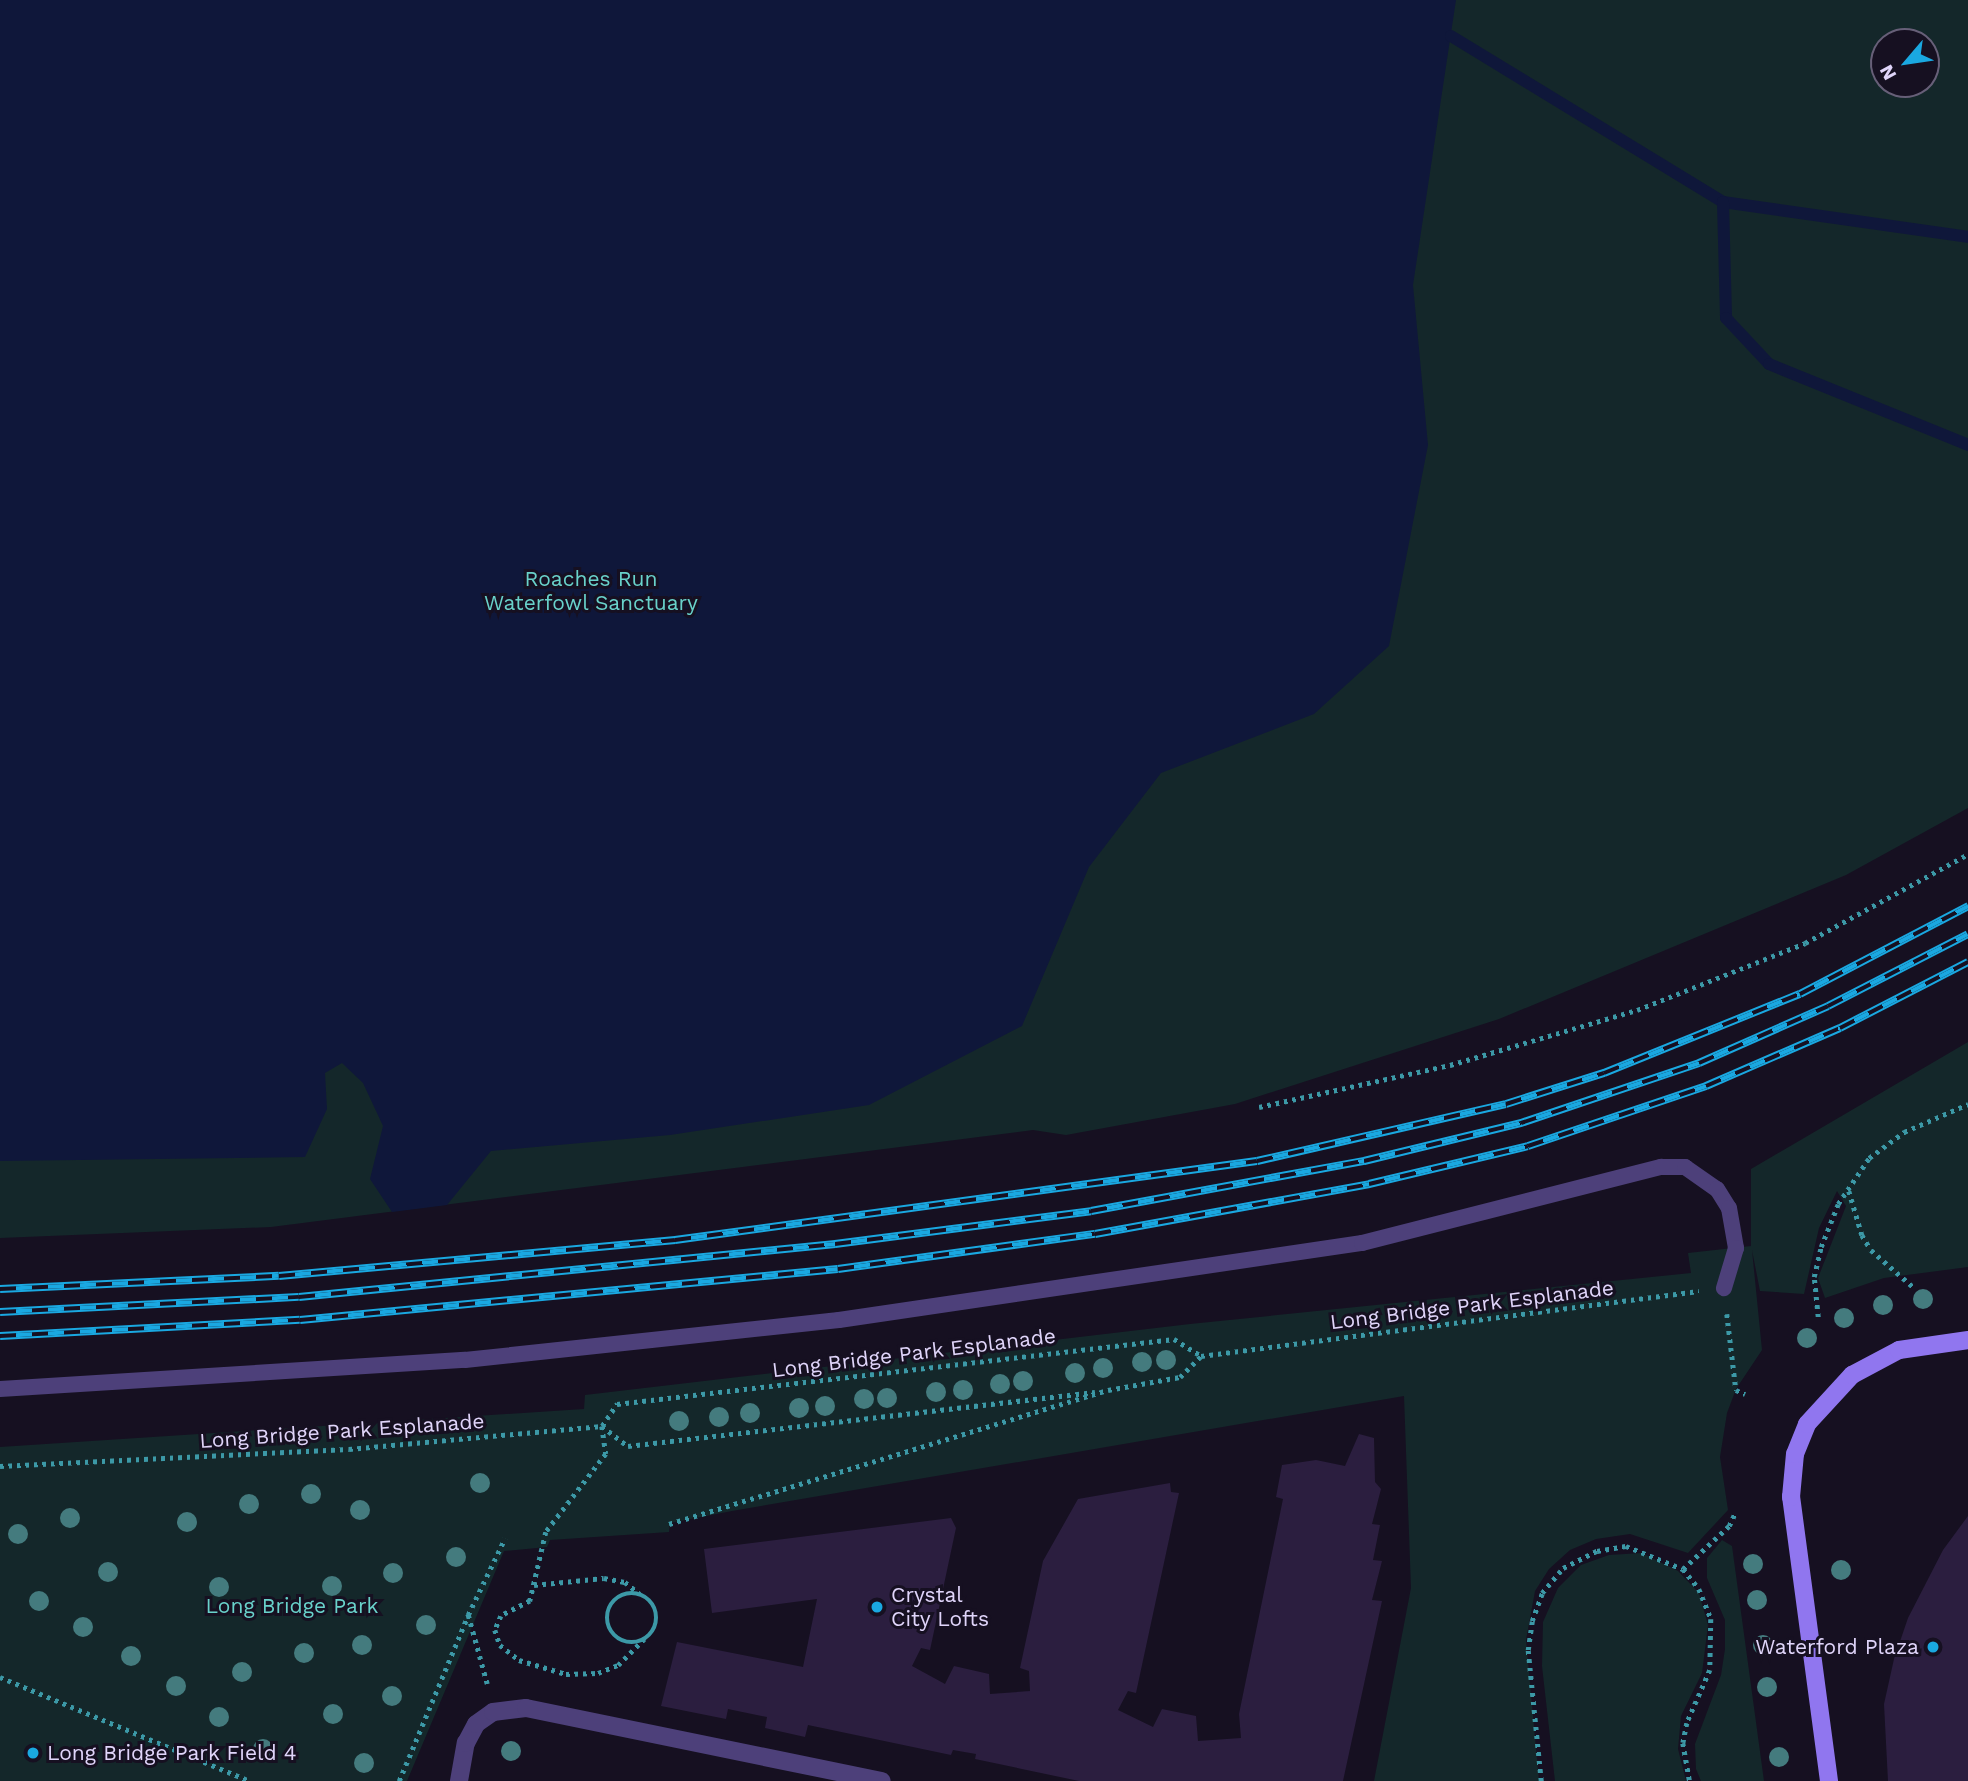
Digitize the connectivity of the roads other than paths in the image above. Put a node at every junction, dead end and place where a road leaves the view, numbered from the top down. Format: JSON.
{"nodes":[{"id":1,"x":1724,"y":1288,"type":"road end"},
{"id":2,"x":1968,"y":1340,"type":"edge"},
{"id":3,"x":0,"y":1389,"type":"edge"},
{"id":4,"x":459,"y":1781,"type":"edge"},
{"id":5,"x":882,"y":1781,"type":"edge"},
{"id":6,"x":1829,"y":1781,"type":"edge"}],
"edges":[{"from":1,"to":3,"type":"lane"},
{"from":2,"to":6,"type":"street"},
{"from":4,"to":5,"type":"street"}]}
